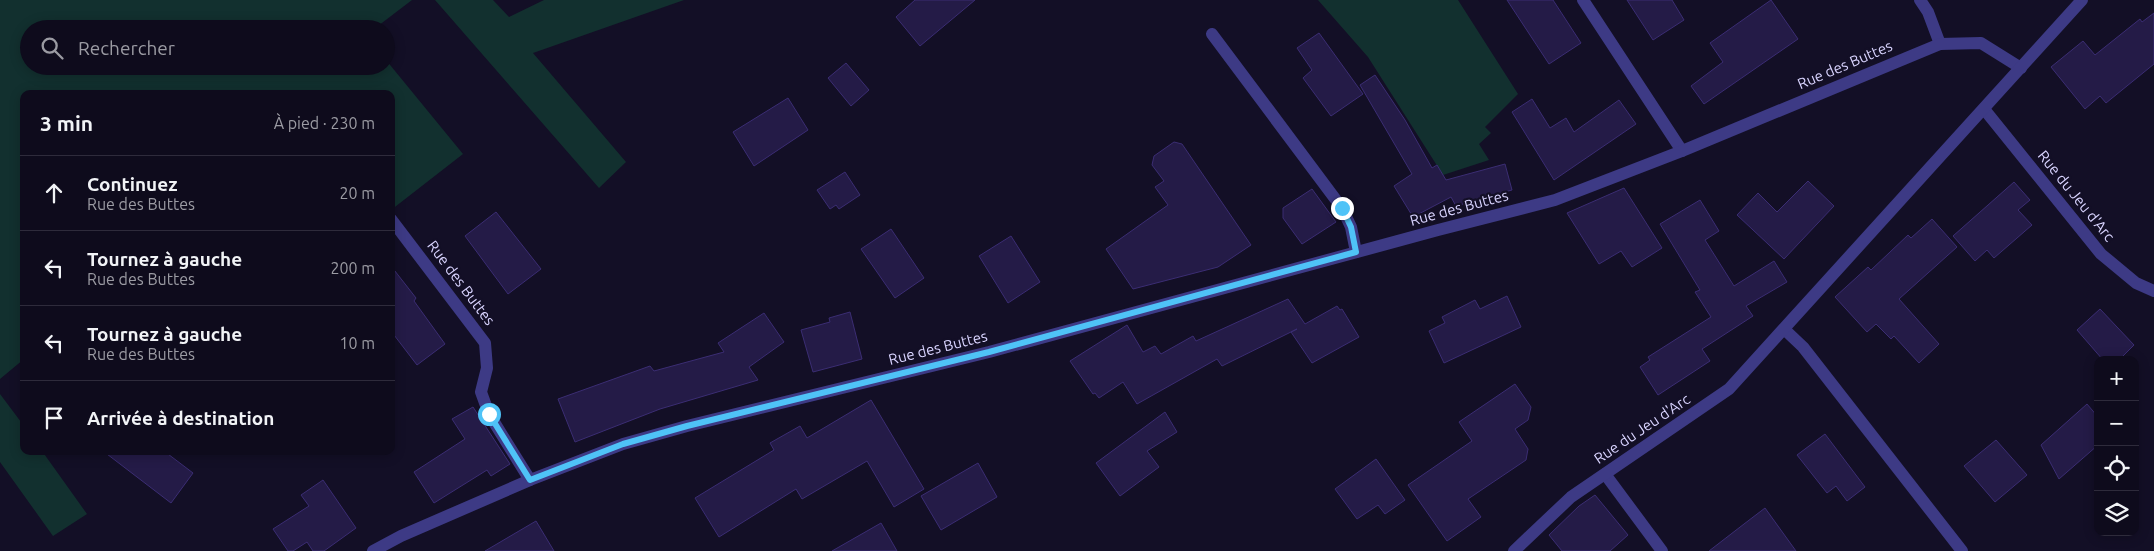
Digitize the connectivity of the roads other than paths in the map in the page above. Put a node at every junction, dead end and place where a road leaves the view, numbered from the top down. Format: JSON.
{"nodes":[{"id":1,"x":1583,"y":0,"type":"edge"},
{"id":2,"x":1920,"y":0,"type":"edge"},
{"id":3,"x":2082,"y":0,"type":"edge"},
{"id":4,"x":1212,"y":34,"type":"dead end"},
{"id":5,"x":1940,"y":44,"type":"junction"},
{"id":6,"x":2021,"y":68,"type":"junction"},
{"id":7,"x":1984,"y":109,"type":"junction"},
{"id":8,"x":1682,"y":151,"type":"junction"},
{"id":9,"x":395,"y":224,"type":"edge"},
{"id":10,"x":1356,"y":252,"type":"junction"},
{"id":11,"x":2154,"y":291,"type":"edge"},
{"id":12,"x":1784,"y":329,"type":"junction"},
{"id":13,"x":1605,"y":474,"type":"junction"},
{"id":14,"x":530,"y":480,"type":"junction"},
{"id":15,"x":373,"y":551,"type":"edge"},
{"id":16,"x":1514,"y":551,"type":"edge"},
{"id":17,"x":1662,"y":551,"type":"edge"},
{"id":18,"x":1962,"y":551,"type":"edge"}],
"edges":[{"from":1,"to":8,"type":"street"},
{"from":2,"to":5,"type":"street"},
{"from":3,"to":6,"type":"street","name":"Rue du Jeu d'Arc"},
{"from":4,"to":10,"type":"street"},
{"from":5,"to":6,"type":"street","name":"Rue des Buttes"},
{"from":5,"to":8,"type":"street","name":"Rue des Buttes"},
{"from":6,"to":7,"type":"street","name":"Rue du Jeu d'Arc"},
{"from":7,"to":11,"type":"street","name":"Rue du Jeu d'Arc"},
{"from":7,"to":12,"type":"street","name":"Rue du Jeu d'Arc"},
{"from":8,"to":10,"type":"street","name":"Rue des Buttes"},
{"from":9,"to":14,"type":"street","name":"Rue des Buttes"},
{"from":10,"to":14,"type":"street","name":"Rue des Buttes"},
{"from":12,"to":13,"type":"street","name":"Rue du Jeu d'Arc"},
{"from":12,"to":18,"type":"street"},
{"from":13,"to":16,"type":"street","name":"Rue du Jeu d'Arc"},
{"from":13,"to":17,"type":"street"},
{"from":14,"to":15,"type":"street","name":"Rue des Buttes"}]}
